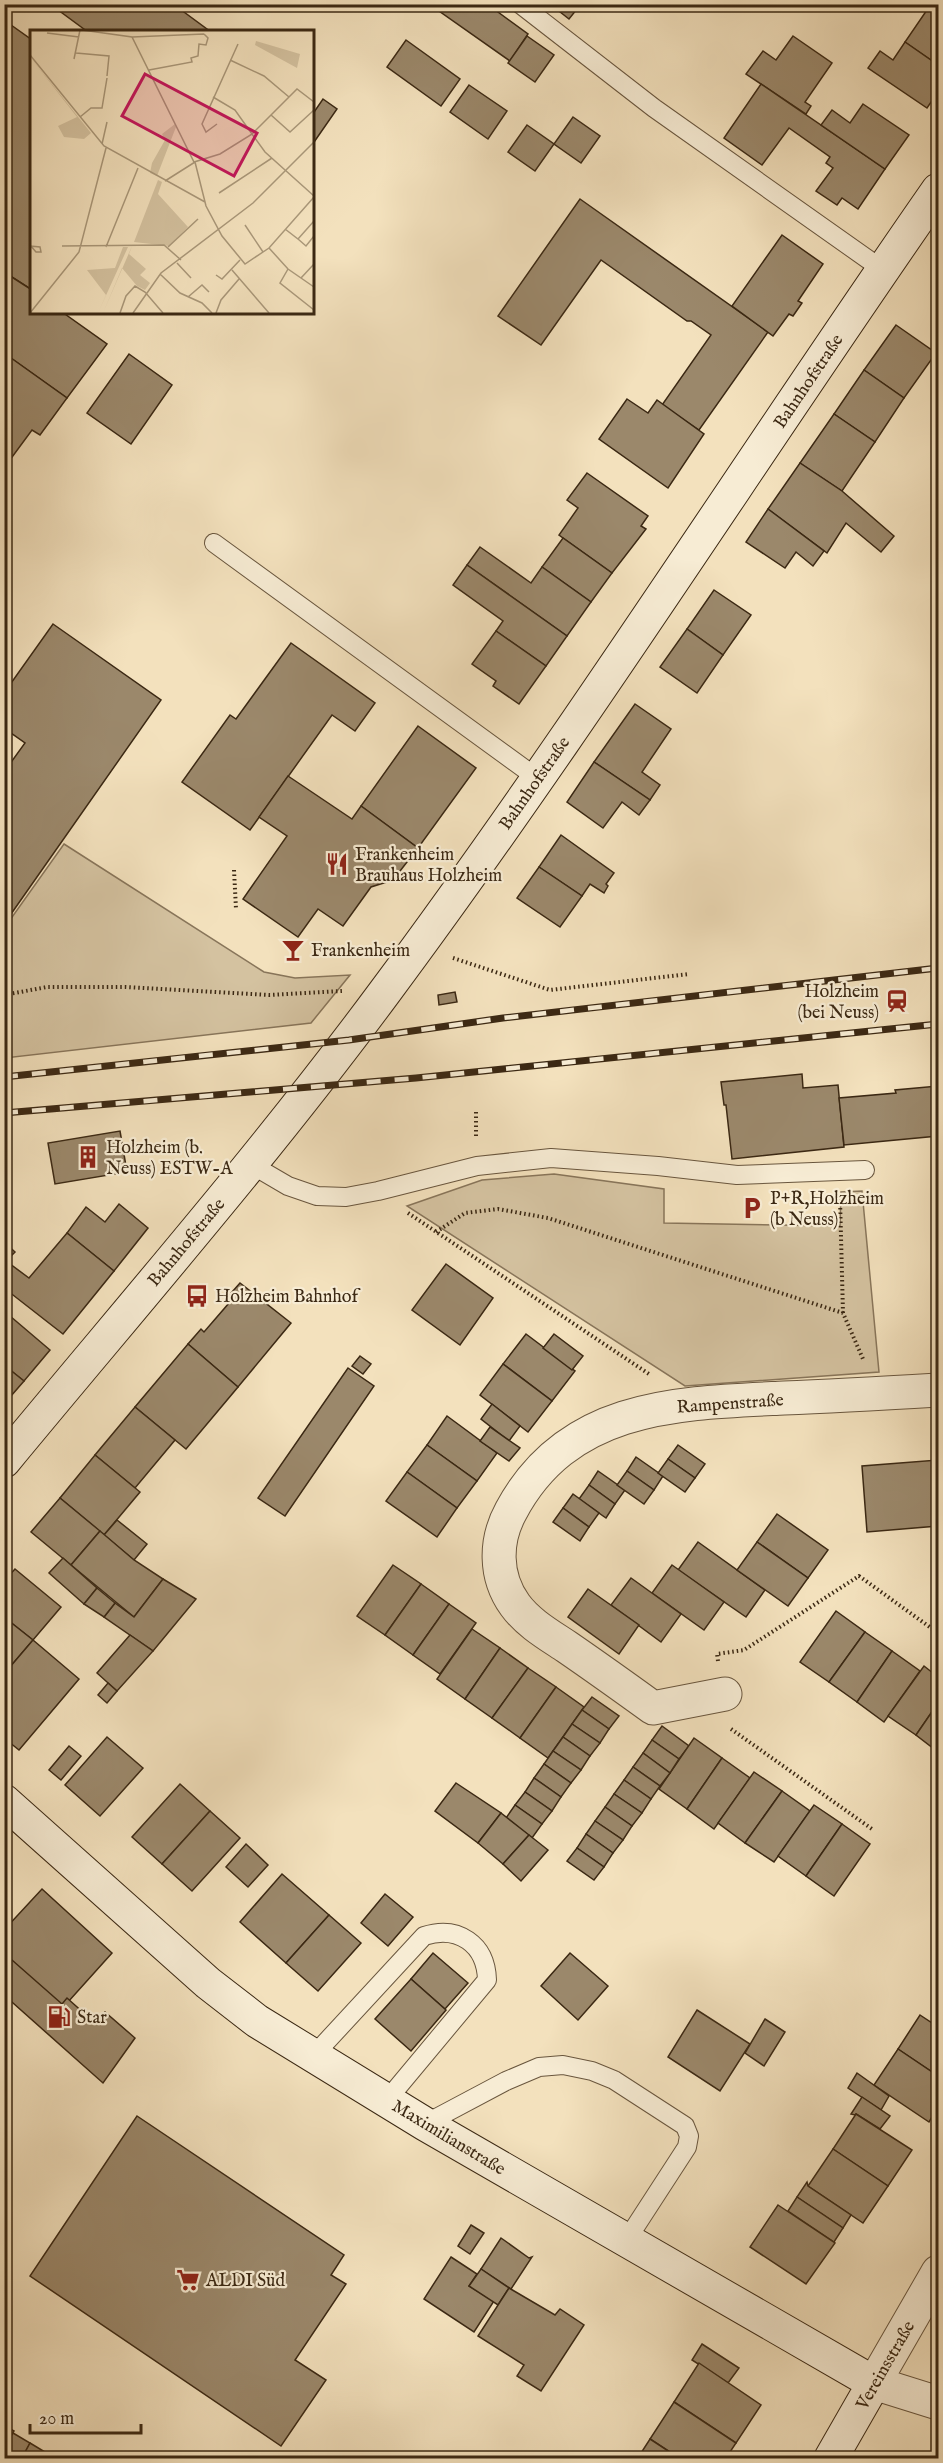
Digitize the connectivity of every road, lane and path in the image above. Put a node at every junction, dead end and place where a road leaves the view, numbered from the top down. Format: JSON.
{"nodes":[{"id":1,"x":520,"y":4,"type":"edge"},
{"id":2,"x":939,"y":190,"type":"edge"},
{"id":3,"x":883,"y":270,"type":"junction"},
{"id":4,"x":214,"y":543,"type":"dead end"},
{"id":5,"x":537,"y":778,"type":"junction"},
{"id":6,"x":234,"y":870,"type":"dead end"},
{"id":7,"x":236,"y":909,"type":"dead end"},
{"id":8,"x":418,"y":946,"type":"junction"},
{"id":9,"x":689,"y":974,"type":"dead end"},
{"id":10,"x":384,"y":993,"type":"junction"},
{"id":11,"x":4,"y":995,"type":"edge"},
{"id":12,"x":252,"y":1165,"type":"junction"},
{"id":13,"x":865,"y":1170,"type":"dead end"},
{"id":14,"x":840,"y":1172,"type":"junction"},
{"id":15,"x":378,"y":1191,"type":"junction"},
{"id":16,"x":436,"y":1232,"type":"junction"},
{"id":17,"x":843,"y":1313,"type":"junction"},
{"id":18,"x":939,"y":1390,"type":"edge"},
{"id":19,"x":870,"y":1395,"type":"junction"},
{"id":20,"x":692,"y":1403,"type":"junction"},
{"id":21,"x":4,"y":1461,"type":"edge"},
{"id":22,"x":939,"y":1633,"type":"edge"},
{"id":23,"x":720,"y":1695,"type":"junction"},
{"id":24,"x":4,"y":1801,"type":"edge"},
{"id":25,"x":872,"y":1829,"type":"dead end"},
{"id":26,"x":314,"y":2055,"type":"junction"},
{"id":27,"x":387,"y":2100,"type":"junction"},
{"id":28,"x":425,"y":2124,"type":"junction"},
{"id":29,"x":626,"y":2241,"type":"junction"},
{"id":30,"x":939,"y":2272,"type":"edge"},
{"id":31,"x":874,"y":2384,"type":"junction"},
{"id":32,"x":939,"y":2403,"type":"edge"},
{"id":33,"x":831,"y":2458,"type":"edge"}],
"edges":[{"from":1,"to":3,"type":"lane"},
{"from":2,"to":3,"type":"main road","name":"Bahnhofstraße"},
{"from":3,"to":5,"type":"main road","name":"Bahnhofstraße"},
{"from":4,"to":5,"type":"lane"},
{"from":5,"to":8,"type":"main road","name":"Bahnhofstraße"},
{"from":6,"to":7,"type":"path"},
{"from":8,"to":9,"type":"path"},
{"from":8,"to":10,"type":"main road","name":"Bahnhofstraße"},
{"from":10,"to":11,"type":"path"},
{"from":10,"to":12,"type":"main road","name":"Bahnhofstraße"},
{"from":12,"to":15,"type":"lane"},
{"from":12,"to":21,"type":"main road","name":"Bahnhofstraße"},
{"from":13,"to":14,"type":"lane"},
{"from":14,"to":15,"type":"lane"},
{"from":14,"to":17,"type":"path"},
{"from":15,"to":16,"type":"path"},
{"from":16,"to":17,"type":"path"},
{"from":16,"to":20,"type":"path"},
{"from":17,"to":19,"type":"path"},
{"from":18,"to":19,"type":"main road","name":"Rampenstraße"},
{"from":19,"to":20,"type":"main road","name":"Rampenstraße"},
{"from":20,"to":23,"type":"main road","name":"Rampenstraße"},
{"from":22,"to":23,"type":"path"},
{"from":23,"to":25,"type":"path"},
{"from":24,"to":26,"type":"main road","name":"Maximilianstraße"},
{"from":26,"to":27,"type":"main road","name":"Maximilianstraße"},
{"from":26,"to":27,"type":"lane"},
{"from":27,"to":28,"type":"main road","name":"Maximilianstraße"},
{"from":28,"to":29,"type":"main road","name":"Maximilianstraße"},
{"from":28,"to":29,"type":"lane"},
{"from":29,"to":31,"type":"main road","name":"Maximilianstraße"},
{"from":30,"to":31,"type":"main road","name":"Vereinsstraße"},
{"from":31,"to":32,"type":"main road","name":"Maximilianstraße"},
{"from":31,"to":33,"type":"main road","name":"Vereinsstraße"}]}
